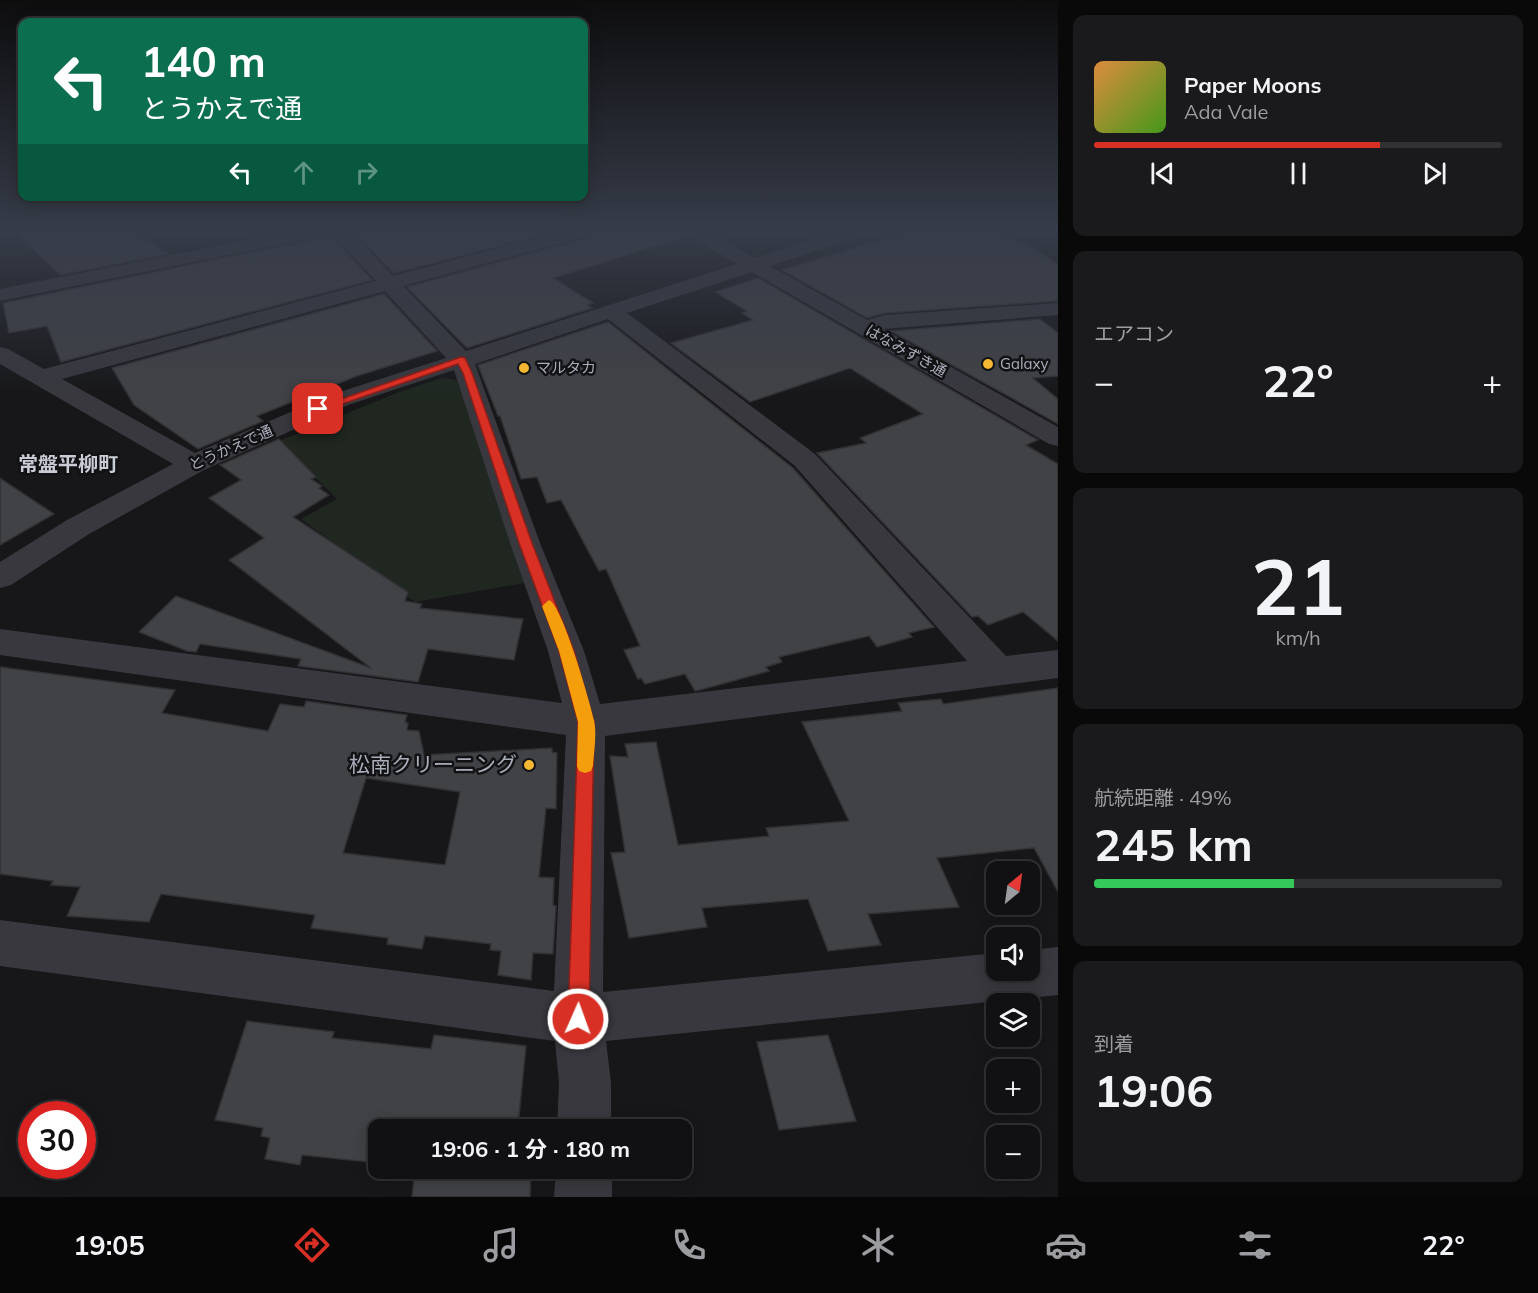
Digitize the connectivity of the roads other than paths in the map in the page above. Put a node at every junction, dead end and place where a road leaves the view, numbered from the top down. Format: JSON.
{"nodes":[{"id":1,"x":46,"y":286,"type":"edge"},
{"id":2,"x":378,"y":286,"type":"edge"},
{"id":3,"x":392,"y":286,"type":"edge"},
{"id":4,"x":689,"y":286,"type":"edge"},
{"id":5,"x":790,"y":286,"type":"edge"},
{"id":6,"x":0,"y":295,"type":"edge"},
{"id":7,"x":1058,"y":309,"type":"edge"},
{"id":8,"x":611,"y":311,"type":"junction"},
{"id":9,"x":864,"y":328,"type":"junction"},
{"id":10,"x":0,"y":354,"type":"edge"},
{"id":11,"x":461,"y":360,"type":"junction"},
{"id":12,"x":41,"y":377,"type":"junction"},
{"id":13,"x":1058,"y":438,"type":"edge"},
{"id":14,"x":194,"y":464,"type":"junction"},
{"id":15,"x":0,"y":577,"type":"edge"},
{"id":16,"x":0,"y":642,"type":"edge"},
{"id":17,"x":1058,"y":664,"type":"edge"},
{"id":18,"x":998,"y":671,"type":"junction"},
{"id":19,"x":586,"y":722,"type":"junction"},
{"id":20,"x":0,"y":943,"type":"edge"},
{"id":21,"x":1058,"y":971,"type":"edge"},
{"id":22,"x":578,"y":1019,"type":"junction"},
{"id":23,"x":584,"y":1119,"type":"edge"},
{"id":24,"x":584,"y":1179,"type":"edge"},
{"id":25,"x":583,"y":1197,"type":"edge"}],
"edges":[{"from":1,"to":6,"type":"street"},
{"from":2,"to":12,"type":"street"},
{"from":3,"to":11,"type":"street"},
{"from":4,"to":8,"type":"street","name":"とうかえで通"},
{"from":5,"to":9,"type":"street","name":"はなみずき通"},
{"from":7,"to":9,"type":"street"},
{"from":8,"to":11,"type":"street","name":"とうかえで通"},
{"from":8,"to":18,"type":"street"},
{"from":9,"to":13,"type":"street","name":"はなみずき通"},
{"from":10,"to":12,"type":"street"},
{"from":11,"to":14,"type":"street","name":"とうかえで通"},
{"from":11,"to":19,"type":"street"},
{"from":12,"to":14,"type":"street"},
{"from":14,"to":15,"type":"street","name":"とうかえで通"},
{"from":16,"to":19,"type":"street"},
{"from":17,"to":18,"type":"street"},
{"from":18,"to":19,"type":"street"},
{"from":19,"to":22,"type":"street"},
{"from":20,"to":22,"type":"street"},
{"from":21,"to":22,"type":"street"},
{"from":22,"to":23,"type":"street"},
{"from":24,"to":25,"type":"street"}]}
